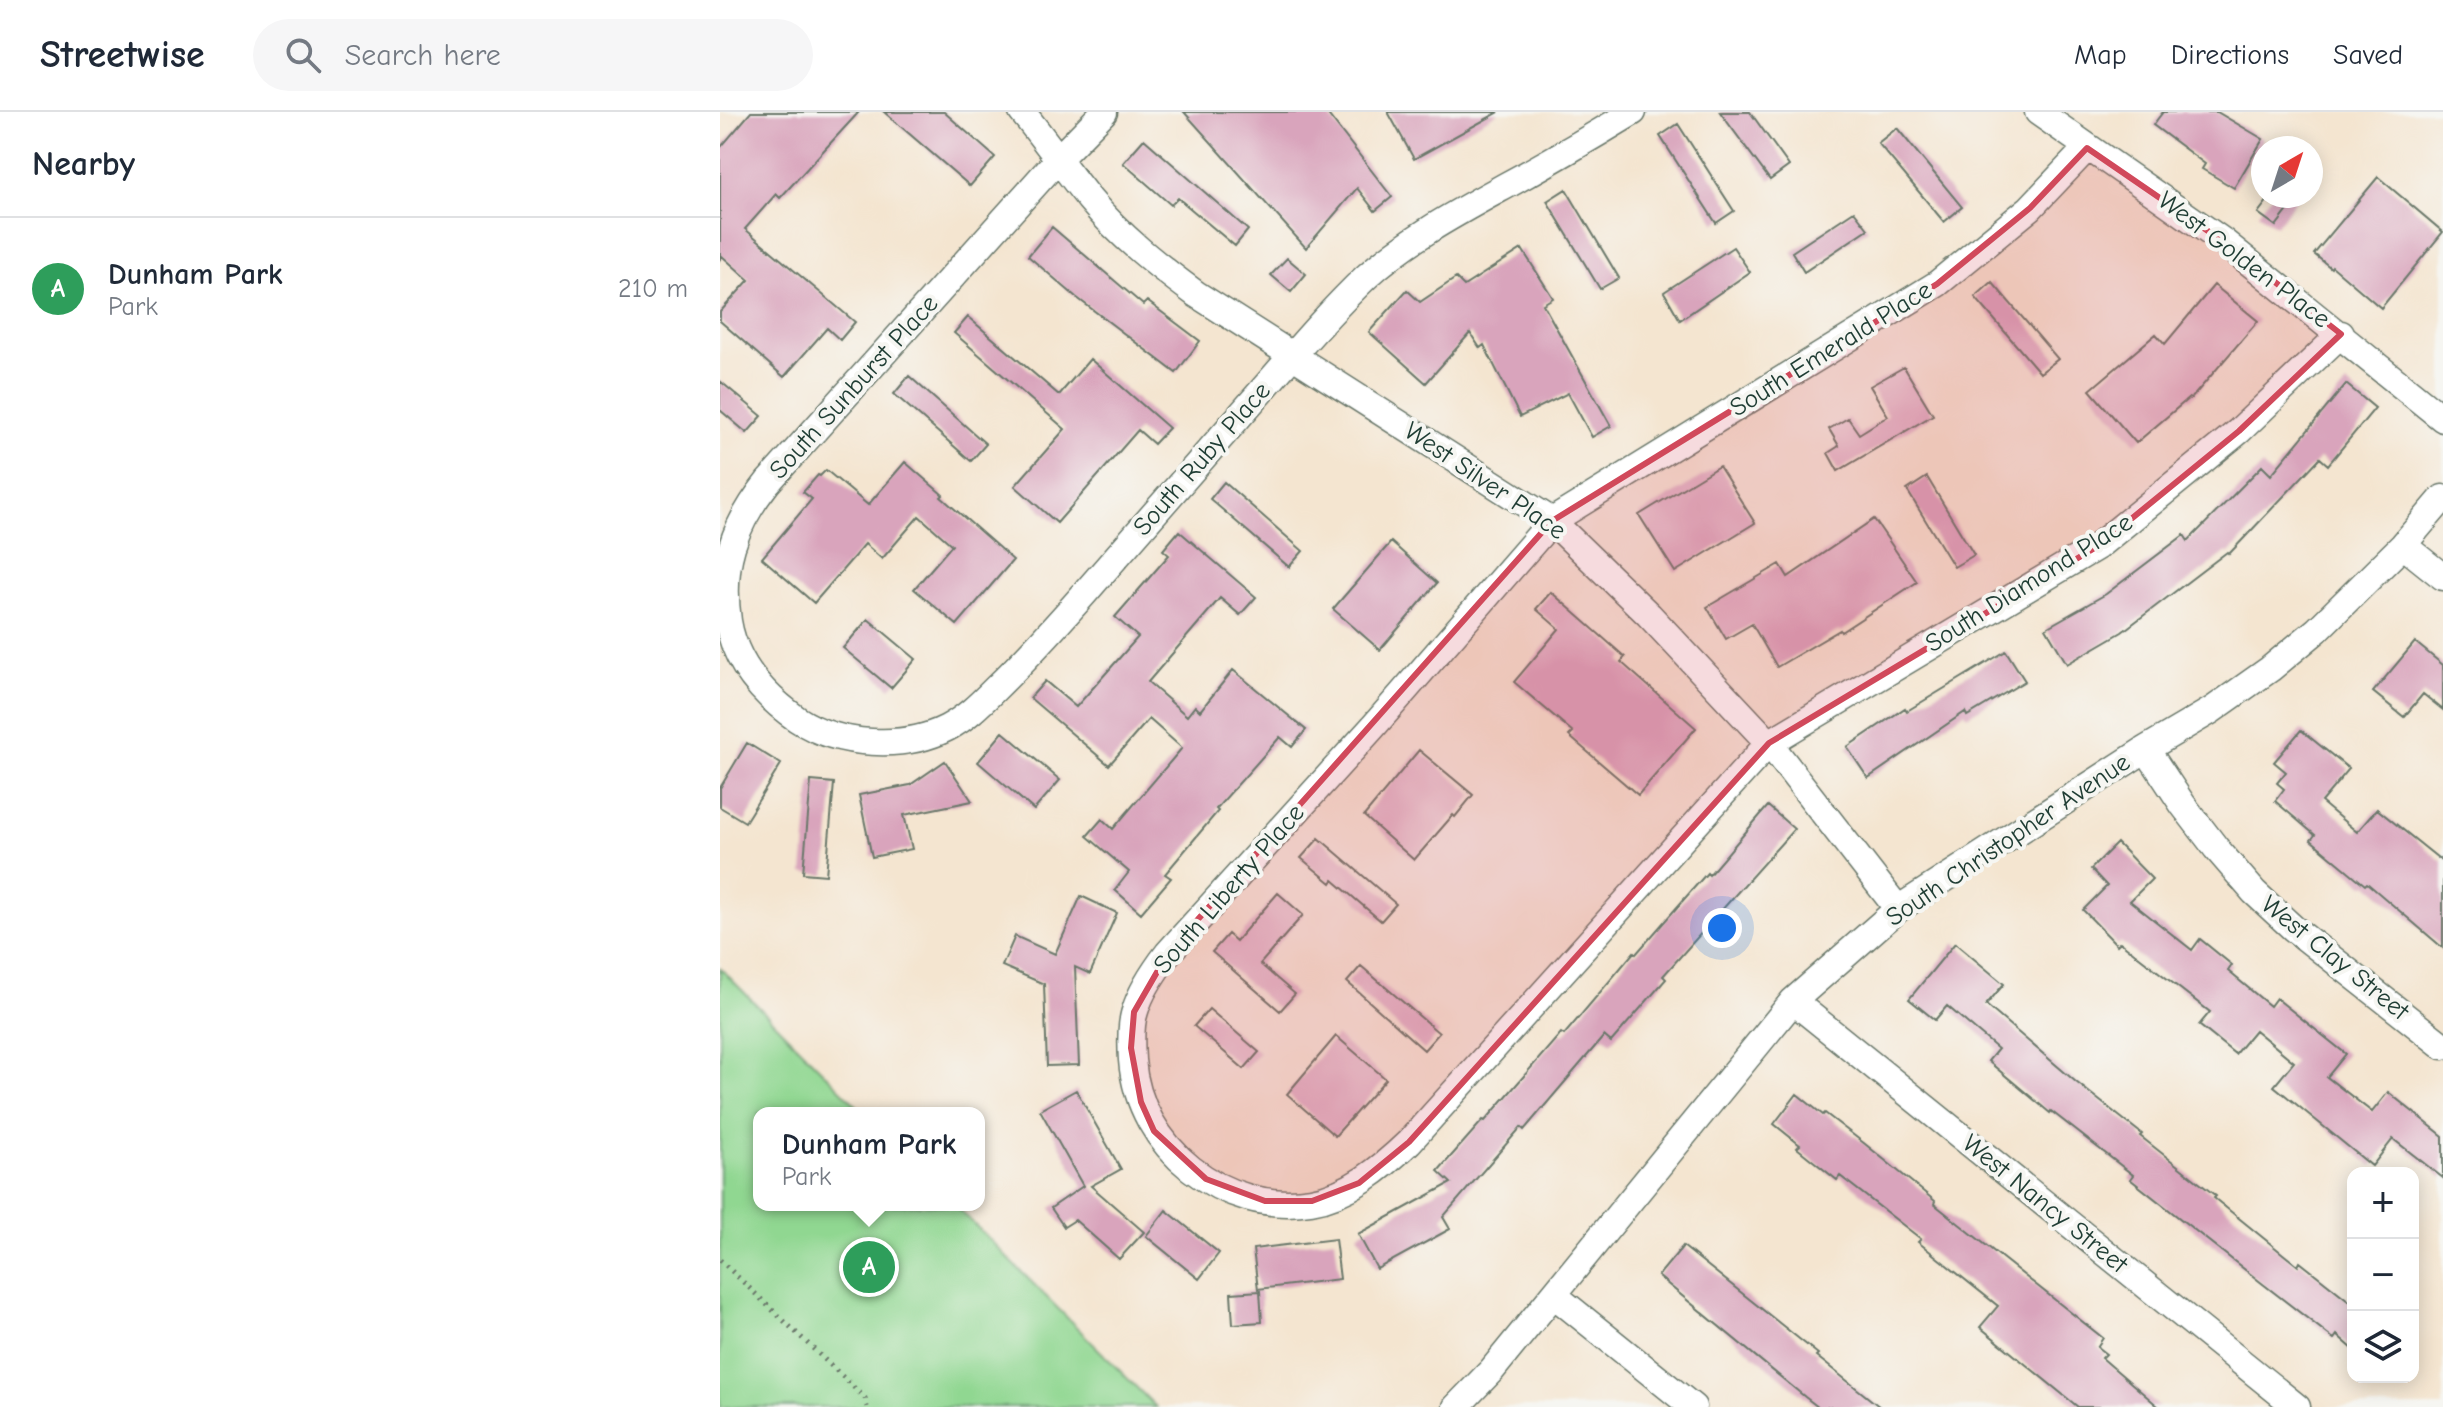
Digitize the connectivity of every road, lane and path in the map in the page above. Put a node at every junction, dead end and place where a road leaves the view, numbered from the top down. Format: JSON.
{"nodes":[{"id":1,"x":1022,"y":112,"type":"edge"},
{"id":2,"x":1104,"y":112,"type":"edge"},
{"id":3,"x":1633,"y":112,"type":"edge"},
{"id":4,"x":2038,"y":112,"type":"edge"},
{"id":5,"x":2087,"y":148,"type":"junction"},
{"id":6,"x":1059,"y":158,"type":"junction"},
{"id":7,"x":2341,"y":334,"type":"junction"},
{"id":8,"x":1293,"y":355,"type":"junction"},
{"id":9,"x":2443,"y":419,"type":"edge"},
{"id":10,"x":2443,"y":498,"type":"edge"},
{"id":11,"x":1552,"y":521,"type":"junction"},
{"id":12,"x":2403,"y":545,"type":"junction"},
{"id":13,"x":2443,"y":577,"type":"edge"},
{"id":14,"x":773,"y":702,"type":"joint"},
{"id":15,"x":1769,"y":743,"type":"junction"},
{"id":16,"x":2146,"y":749,"type":"junction"},
{"id":17,"x":1898,"y":909,"type":"junction"},
{"id":18,"x":1793,"y":1001,"type":"junction"},
{"id":19,"x":2443,"y":1046,"type":"edge"},
{"id":20,"x":720,"y":1260,"type":"edge"},
{"id":21,"x":1554,"y":1295,"type":"junction"},
{"id":22,"x":867,"y":1407,"type":"edge"},
{"id":23,"x":1456,"y":1407,"type":"edge"},
{"id":24,"x":1693,"y":1407,"type":"edge"},
{"id":25,"x":2297,"y":1407,"type":"edge"}],
"edges":[{"from":1,"to":6,"type":"street","name":"West Silver Place"},
{"from":2,"to":6,"type":"street","name":"South Sunburst Place"},
{"from":3,"to":8,"type":"street","name":"South Ruby Place"},
{"from":4,"to":5,"type":"street","name":"West Golden Place"},
{"from":5,"to":7,"type":"street","name":"West Golden Place"},
{"from":5,"to":11,"type":"street","name":"South Emerald Place"},
{"from":6,"to":8,"type":"street","name":"West Silver Place"},
{"from":6,"to":14,"type":"street","name":"South Sunburst Place"},
{"from":7,"to":9,"type":"street","name":"West Golden Place"},
{"from":7,"to":15,"type":"street","name":"South Diamond Place"},
{"from":8,"to":11,"type":"street","name":"West Silver Place"},
{"from":8,"to":14,"type":"street","name":"South Ruby Place"},
{"from":10,"to":12,"type":"street","name":"South Christopher Avenue"},
{"from":11,"to":15,"type":"street","name":"West Silver Place"},
{"from":11,"to":15,"type":"street","name":"South Liberty Place"},
{"from":12,"to":13,"type":"street"},
{"from":12,"to":16,"type":"street","name":"South Christopher Avenue"},
{"from":15,"to":17,"type":"street","name":"West Silver Place"},
{"from":16,"to":17,"type":"street","name":"South Christopher Avenue"},
{"from":16,"to":19,"type":"street","name":"West Clay Street"},
{"from":17,"to":18,"type":"street","name":"South Christopher Avenue"},
{"from":18,"to":21,"type":"street","name":"South Christopher Avenue"},
{"from":18,"to":25,"type":"street","name":"West Nancy Street"},
{"from":20,"to":22,"type":"path"},
{"from":21,"to":23,"type":"street","name":"South Christopher Avenue"},
{"from":21,"to":24,"type":"street"}]}
